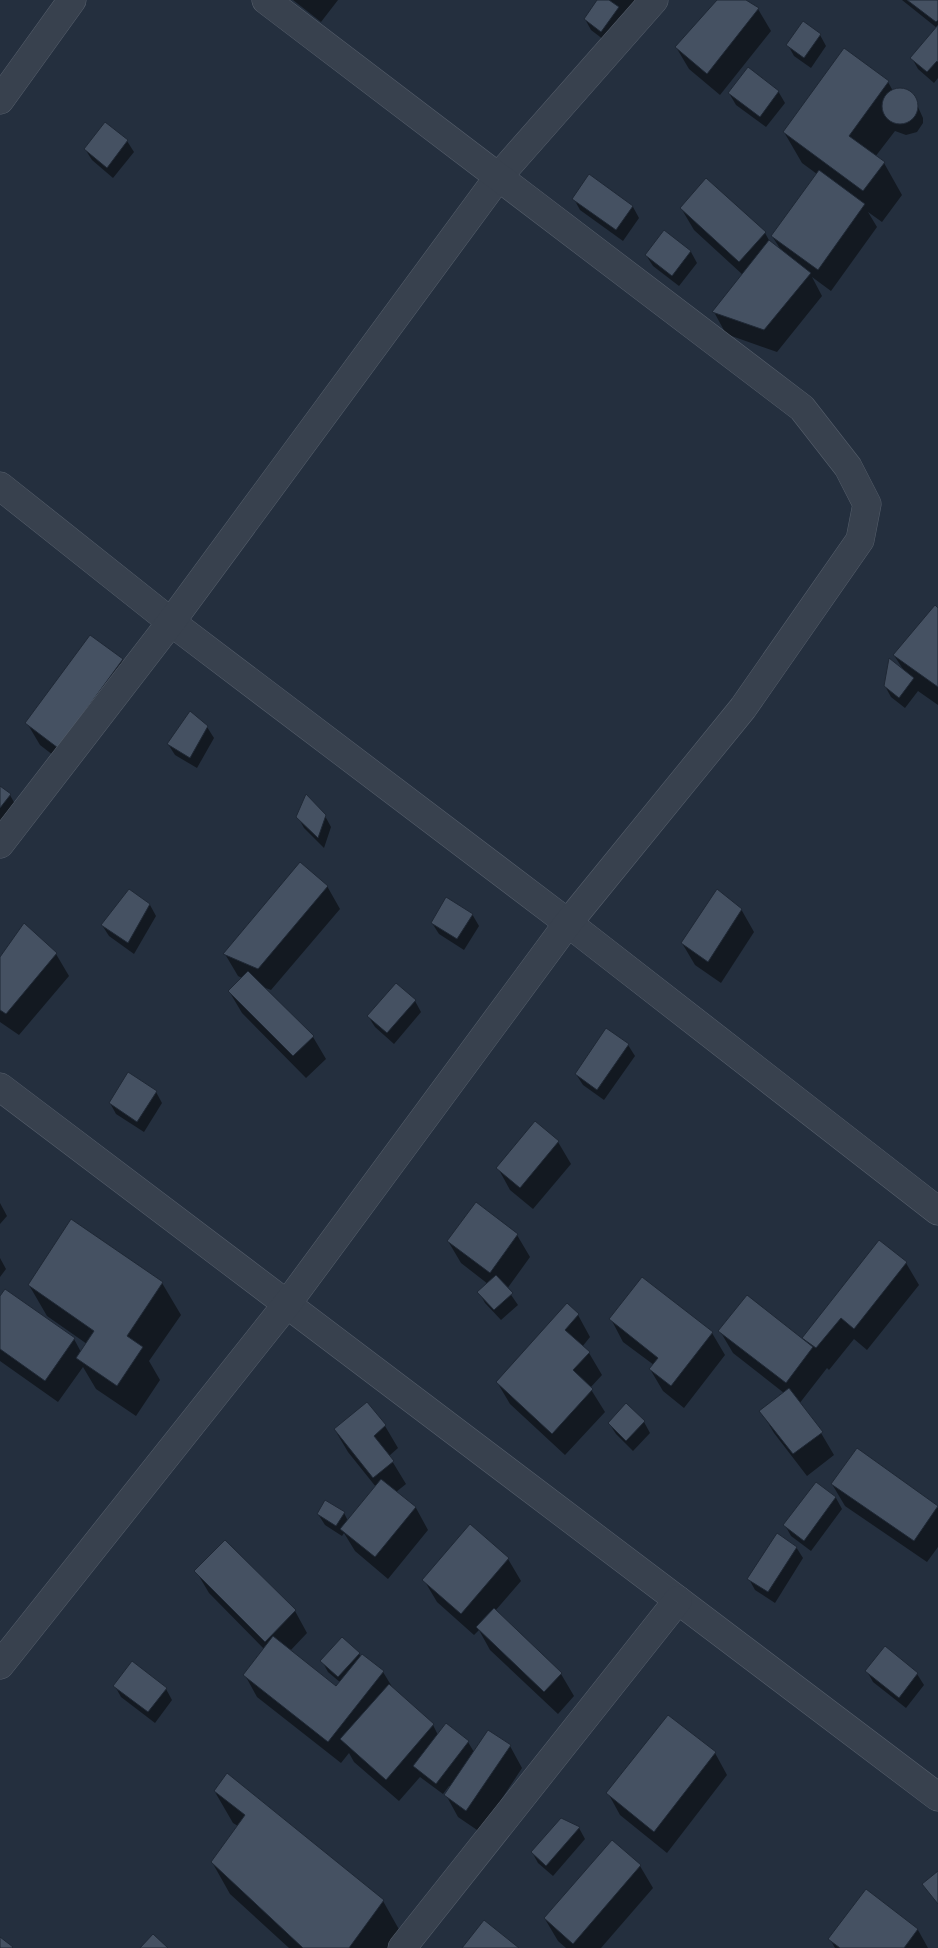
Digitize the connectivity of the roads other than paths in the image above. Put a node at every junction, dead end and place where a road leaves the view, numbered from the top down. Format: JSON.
{"nodes":[{"id":1,"x":72,"y":0,"type":"edge"},
{"id":2,"x":266,"y":0,"type":"edge"},
{"id":3,"x":654,"y":0,"type":"edge"},
{"id":4,"x":0,"y":100,"type":"edge"},
{"id":5,"x":499,"y":176,"type":"junction"},
{"id":6,"x":0,"y":486,"type":"edge"},
{"id":7,"x":171,"y":622,"type":"junction"},
{"id":8,"x":0,"y":844,"type":"edge"},
{"id":9,"x":568,"y":923,"type":"junction"},
{"id":10,"x":0,"y":1087,"type":"edge"},
{"id":11,"x":937,"y":1208,"type":"edge"},
{"id":12,"x":287,"y":1304,"type":"junction"},
{"id":13,"x":678,"y":1600,"type":"junction"},
{"id":14,"x":0,"y":1664,"type":"edge"},
{"id":15,"x":938,"y":1797,"type":"edge"},
{"id":16,"x":402,"y":1948,"type":"edge"}],
"edges":[{"from":1,"to":4,"type":"street"},
{"from":2,"to":5,"type":"street"},
{"from":3,"to":5,"type":"street"},
{"from":5,"to":7,"type":"street"},
{"from":5,"to":9,"type":"street"},
{"from":6,"to":7,"type":"street"},
{"from":7,"to":8,"type":"street"},
{"from":7,"to":9,"type":"street"},
{"from":9,"to":11,"type":"street"},
{"from":9,"to":12,"type":"street"},
{"from":10,"to":12,"type":"street"},
{"from":12,"to":13,"type":"street"},
{"from":12,"to":14,"type":"street"},
{"from":13,"to":15,"type":"street"},
{"from":13,"to":16,"type":"street"}]}
